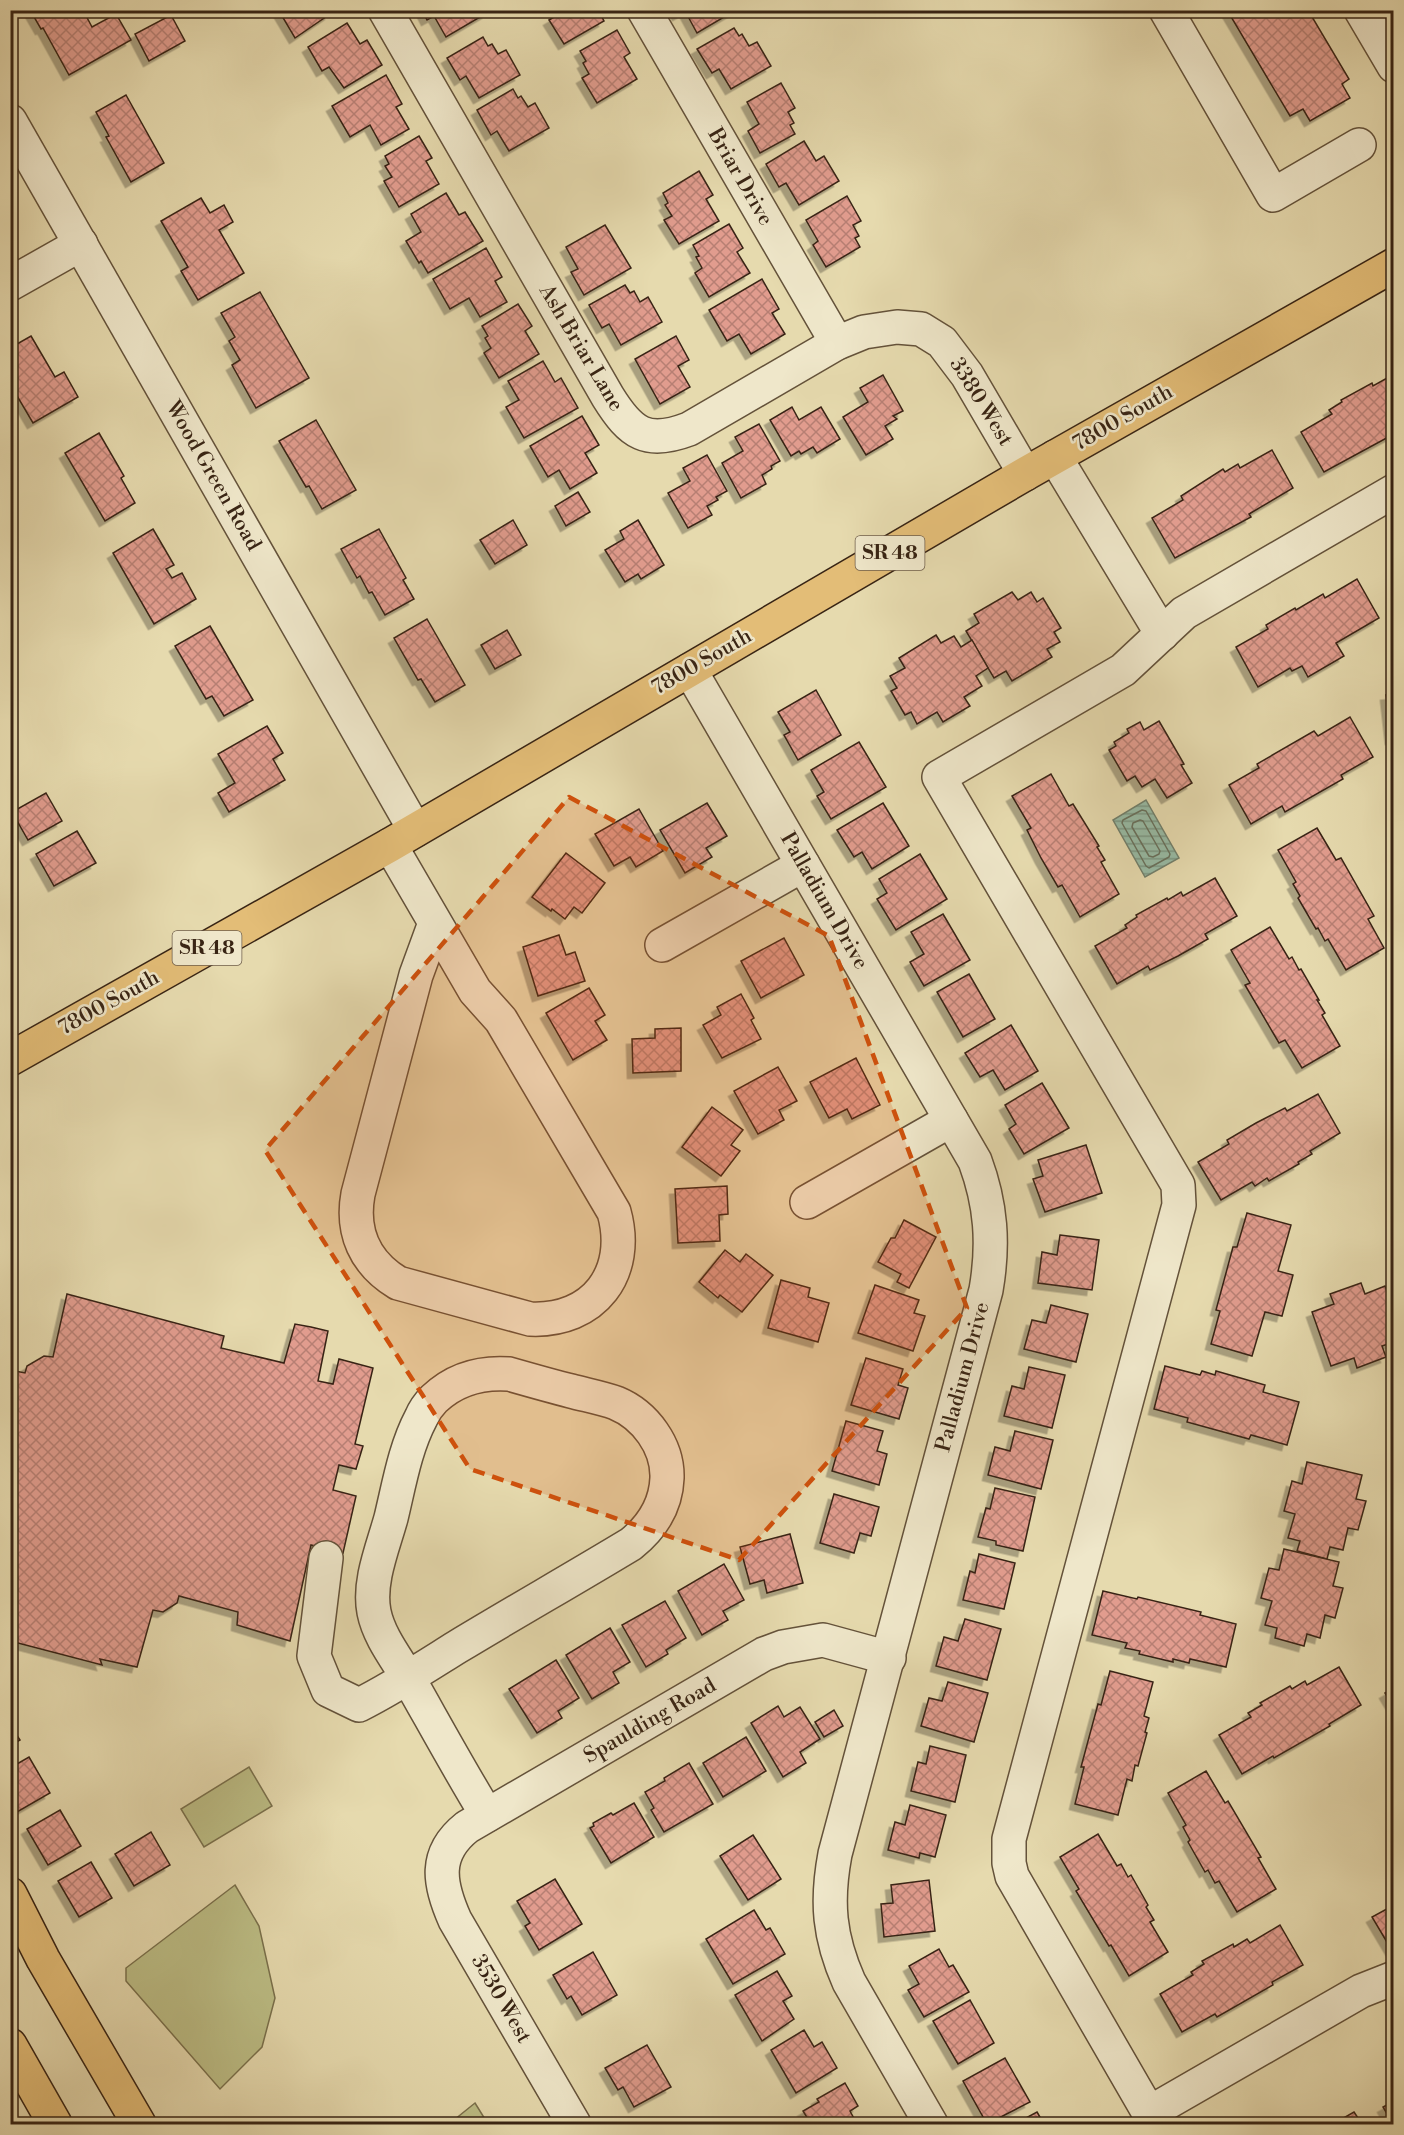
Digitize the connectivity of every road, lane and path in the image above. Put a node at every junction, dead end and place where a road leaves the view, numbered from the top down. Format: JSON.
{"nodes":[{"id":1,"x":385,"y":10,"type":"edge"},
{"id":2,"x":644,"y":10,"type":"edge"},
{"id":3,"x":1166,"y":10,"type":"edge"},
{"id":4,"x":1361,"y":10,"type":"edge"},
{"id":5,"x":1394,"y":66,"type":"edge"},
{"id":6,"x":10,"y":121,"type":"edge"},
{"id":7,"x":1359,"y":145,"type":"dead end"},
{"id":8,"x":81,"y":244,"type":"junction"},
{"id":9,"x":1394,"y":265,"type":"edge"},
{"id":10,"x":10,"y":284,"type":"edge"},
{"id":11,"x":897,"y":327,"type":"joint"},
{"id":12,"x":837,"y":343,"type":"junction"},
{"id":13,"x":1056,"y":457,"type":"junction"},
{"id":14,"x":1025,"y":474,"type":"junction"},
{"id":15,"x":1394,"y":491,"type":"edge"},
{"id":16,"x":1162,"y":634,"type":"junction"},
{"id":17,"x":690,"y":670,"type":"junction"},
{"id":18,"x":403,"y":838,"type":"junction"},
{"id":19,"x":803,"y":865,"type":"junction"},
{"id":20,"x":435,"y":923,"type":"junction"},
{"id":21,"x":662,"y":945,"type":"dead end"},
{"id":22,"x":10,"y":1059,"type":"edge"},
{"id":23,"x":951,"y":1120,"type":"junction"},
{"id":24,"x":807,"y":1202,"type":"dead end"},
{"id":25,"x":326,"y":1558,"type":"dead end"},
{"id":26,"x":889,"y":1658,"type":"junction"},
{"id":27,"x":408,"y":1678,"type":"junction"},
{"id":28,"x":487,"y":1815,"type":"junction"},
{"id":29,"x":442,"y":1869,"type":"joint"},
{"id":30,"x":10,"y":1894,"type":"edge"},
{"id":31,"x":1394,"y":1978,"type":"edge"},
{"id":32,"x":10,"y":2045,"type":"edge"},
{"id":33,"x":55,"y":2124,"type":"edge"},
{"id":34,"x":139,"y":2124,"type":"edge"},
{"id":35,"x":574,"y":2124,"type":"edge"},
{"id":36,"x":932,"y":2124,"type":"edge"}],
"edges":[{"from":1,"to":12,"type":"street","name":"Ash Briar Lane"},
{"from":2,"to":12,"type":"street","name":"Briar Drive"},
{"from":3,"to":7,"type":"street"},
{"from":4,"to":5,"type":"street"},
{"from":6,"to":8,"type":"street","name":"Wood Green Road"},
{"from":8,"to":10,"type":"street"},
{"from":8,"to":18,"type":"street","name":"Wood Green Road"},
{"from":9,"to":13,"type":"main road","name":"7800 South","number":"SR 48"},
{"from":11,"to":12,"type":"street","name":"Ash Briar Lane"},
{"from":11,"to":14,"type":"street","name":"3380 West"},
{"from":13,"to":14,"type":"main road","name":"7800 South","number":"SR 48"},
{"from":13,"to":16,"type":"street"},
{"from":14,"to":17,"type":"main road","name":"7800 South","number":"SR 48"},
{"from":15,"to":16,"type":"street"},
{"from":16,"to":31,"type":"street"},
{"from":17,"to":18,"type":"main road","name":"7800 South","number":"SR 48"},
{"from":17,"to":19,"type":"street","name":"Palladium Drive"},
{"from":18,"to":20,"type":"street","name":"Wood Green Road"},
{"from":18,"to":22,"type":"main road","name":"7800 South","number":"SR 48"},
{"from":19,"to":21,"type":"street"},
{"from":19,"to":23,"type":"street","name":"Palladium Drive"},
{"from":20,"to":20,"type":"street","name":"Wood Green Road"},
{"from":23,"to":24,"type":"street"},
{"from":23,"to":26,"type":"street","name":"Palladium Drive"},
{"from":25,"to":27,"type":"street"},
{"from":26,"to":28,"type":"street","name":"Spaulding Road"},
{"from":26,"to":36,"type":"street","name":"Palladium Drive"},
{"from":27,"to":27,"type":"street"},
{"from":27,"to":28,"type":"street"},
{"from":28,"to":29,"type":"street","name":"Spaulding Road"},
{"from":29,"to":35,"type":"street","name":"3530 West"},
{"from":30,"to":34,"type":"main road"},
{"from":32,"to":33,"type":"main road"}]}
